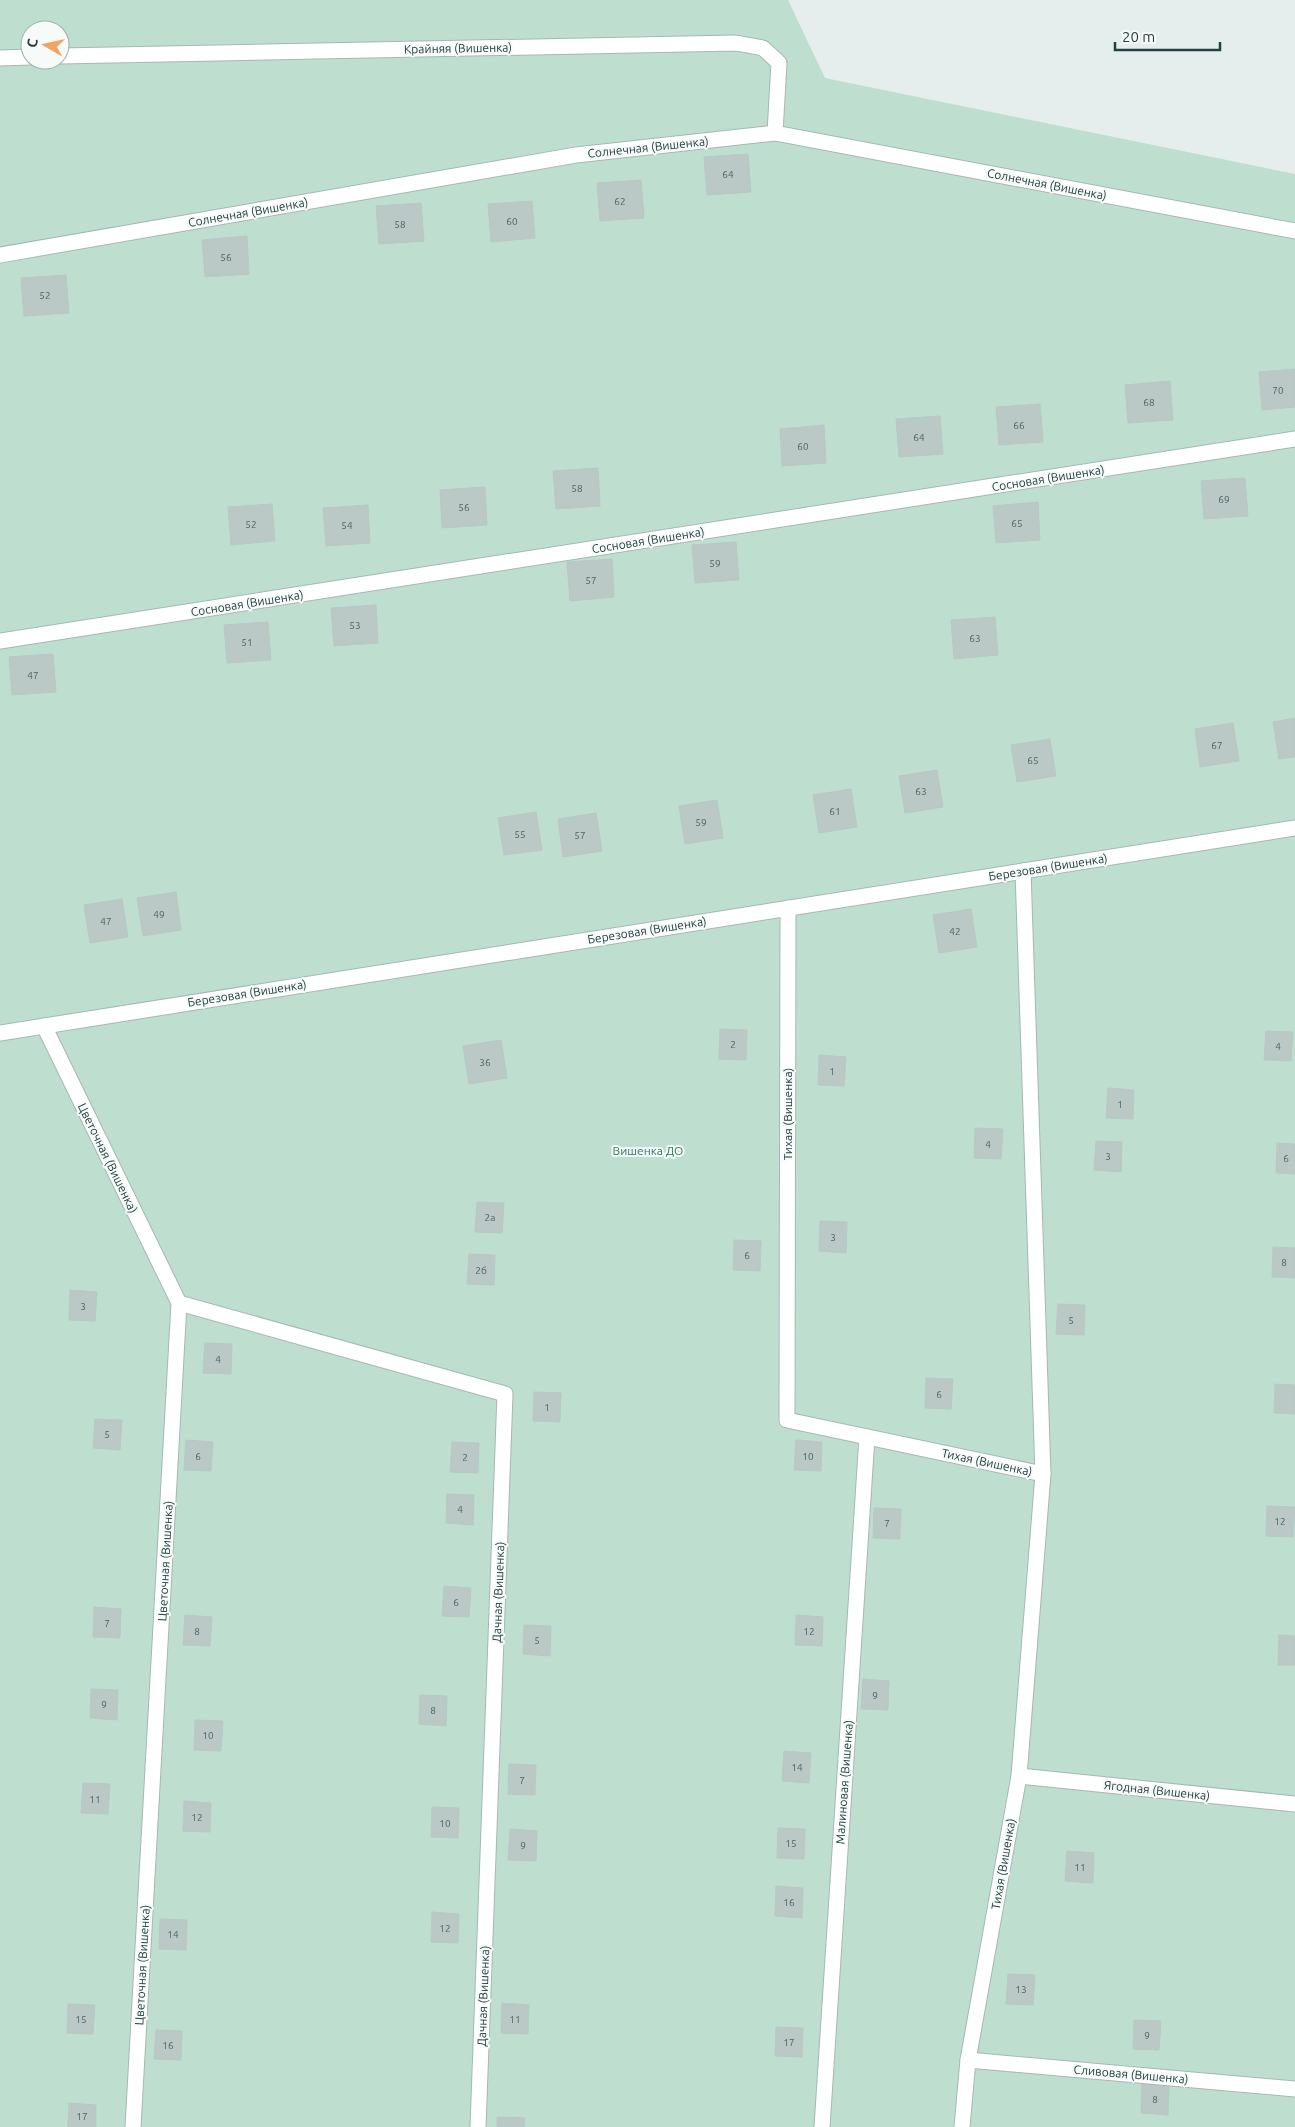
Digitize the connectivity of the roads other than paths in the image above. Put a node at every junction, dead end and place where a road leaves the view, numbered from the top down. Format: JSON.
{"nodes":[{"id":1,"x":70,"y":56,"type":"edge"},
{"id":2,"x":20,"y":57,"type":"edge"},
{"id":3,"x":0,"y":58,"type":"edge"},
{"id":4,"x":775,"y":132,"type":"junction"},
{"id":5,"x":1295,"y":231,"type":"edge"},
{"id":6,"x":0,"y":255,"type":"edge"},
{"id":7,"x":1295,"y":439,"type":"edge"},
{"id":8,"x":0,"y":641,"type":"edge"},
{"id":9,"x":1295,"y":828,"type":"edge"},
{"id":10,"x":1023,"y":871,"type":"junction"},
{"id":11,"x":788,"y":908,"type":"junction"},
{"id":12,"x":44,"y":1026,"type":"junction"},
{"id":13,"x":0,"y":1033,"type":"edge"},
{"id":14,"x":179,"y":1304,"type":"junction"},
{"id":15,"x":867,"y":1437,"type":"junction"},
{"id":16,"x":1043,"y":1474,"type":"junction"},
{"id":17,"x":1019,"y":1776,"type":"junction"},
{"id":18,"x":1295,"y":1804,"type":"edge"},
{"id":19,"x":968,"y":2060,"type":"junction"},
{"id":20,"x":1295,"y":2089,"type":"edge"},
{"id":21,"x":133,"y":2127,"type":"edge"},
{"id":22,"x":478,"y":2127,"type":"edge"},
{"id":23,"x":822,"y":2127,"type":"edge"},
{"id":24,"x":962,"y":2127,"type":"edge"}],
"edges":[{"from":1,"to":4,"type":"lane","name":"Крайняя (Вишенка)"},
{"from":2,"to":3,"type":"lane"},
{"from":4,"to":5,"type":"lane","name":"Солнечная (Вишенка)"},
{"from":4,"to":6,"type":"lane","name":"Солнечная (Вишенка)"},
{"from":7,"to":8,"type":"lane","name":"Сосновая (Вишенка)"},
{"from":9,"to":10,"type":"lane","name":"Березовая (Вишенка)"},
{"from":10,"to":11,"type":"lane","name":"Березовая (Вишенка)"},
{"from":10,"to":16,"type":"lane"},
{"from":11,"to":12,"type":"lane","name":"Березовая (Вишенка)"},
{"from":11,"to":15,"type":"lane","name":"Тихая (Вишенка)"},
{"from":12,"to":13,"type":"lane","name":"Березовая (Вишенка)"},
{"from":12,"to":14,"type":"lane","name":"Цветочная (Вишенка)"},
{"from":14,"to":21,"type":"lane","name":"Цветочная (Вишенка)"},
{"from":14,"to":22,"type":"lane","name":"Дачная (Вишенка)"},
{"from":15,"to":16,"type":"lane","name":"Тихая (Вишенка)"},
{"from":15,"to":23,"type":"lane","name":"Малиновая (Вишенка)"},
{"from":16,"to":17,"type":"lane","name":"Тихая (Вишенка)"},
{"from":17,"to":18,"type":"lane","name":"Ягодная (Вишенка)"},
{"from":17,"to":19,"type":"lane","name":"Тихая (Вишенка)"},
{"from":19,"to":20,"type":"lane","name":"Сливовая (Вишенка)"},
{"from":19,"to":24,"type":"lane","name":"Тихая (Вишенка)"}]}
